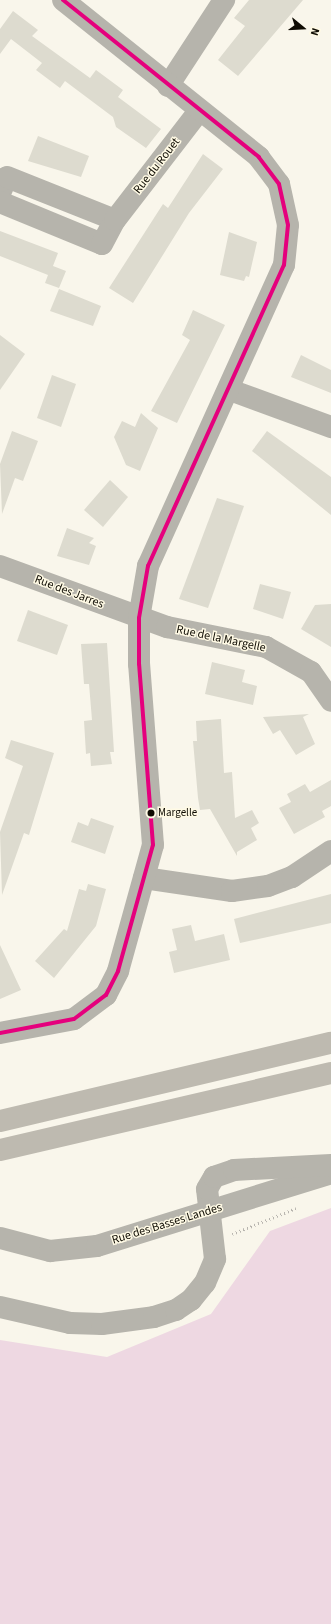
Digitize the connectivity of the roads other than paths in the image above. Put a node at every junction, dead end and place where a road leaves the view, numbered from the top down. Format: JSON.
{"nodes":[{"id":1,"x":63,"y":0,"type":"edge"},
{"id":2,"x":224,"y":0,"type":"edge"},
{"id":3,"x":168,"y":86,"type":"junction"},
{"id":4,"x":199,"y":111,"type":"junction"},
{"id":5,"x":0,"y":193,"type":"edge"},
{"id":6,"x":0,"y":202,"type":"edge"},
{"id":7,"x":115,"y":220,"type":"junction"},
{"id":8,"x":230,"y":390,"type":"junction"},
{"id":9,"x":331,"y":427,"type":"edge"},
{"id":10,"x":0,"y":566,"type":"edge"},
{"id":11,"x":139,"y":618,"type":"junction"},
{"id":12,"x":331,"y":701,"type":"edge"},
{"id":13,"x":331,"y":851,"type":"edge"},
{"id":14,"x":144,"y":878,"type":"junction"},
{"id":15,"x":0,"y":1032,"type":"edge"},
{"id":16,"x":331,"y":1043,"type":"edge"},
{"id":17,"x":331,"y":1073,"type":"edge"},
{"id":18,"x":0,"y":1120,"type":"edge"},
{"id":19,"x":0,"y":1150,"type":"edge"},
{"id":20,"x":331,"y":1165,"type":"edge"},
{"id":21,"x":331,"y":1173,"type":"edge"},
{"id":22,"x":211,"y":1210,"type":"junction"},
{"id":23,"x":0,"y":1238,"type":"edge"},
{"id":24,"x":0,"y":1307,"type":"edge"}],
"edges":[{"from":1,"to":3,"type":"street"},
{"from":2,"to":3,"type":"street"},
{"from":3,"to":4,"type":"street"},
{"from":4,"to":7,"type":"street","name":"Rue du Rouet"},
{"from":4,"to":8,"type":"street"},
{"from":5,"to":7,"type":"street"},
{"from":6,"to":7,"type":"street","name":"Rue du Rouet"},
{"from":8,"to":9,"type":"street"},
{"from":8,"to":11,"type":"street"},
{"from":10,"to":11,"type":"street","name":"Rue des Jarres"},
{"from":11,"to":12,"type":"street","name":"Rue de la Margelle"},
{"from":11,"to":14,"type":"street"},
{"from":13,"to":14,"type":"street"},
{"from":14,"to":15,"type":"street"},
{"from":16,"to":18,"type":"highway"},
{"from":17,"to":19,"type":"highway"},
{"from":20,"to":22,"type":"street"},
{"from":21,"to":22,"type":"street","name":"Rue des Basses Landes"},
{"from":22,"to":23,"type":"street","name":"Rue des Basses Landes"},
{"from":22,"to":24,"type":"street"}]}
